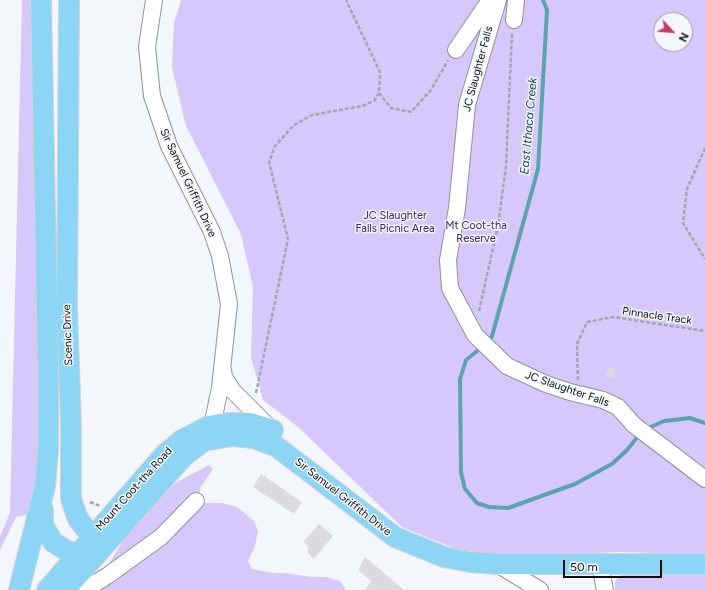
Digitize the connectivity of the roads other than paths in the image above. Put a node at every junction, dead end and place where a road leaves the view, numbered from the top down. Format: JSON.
{"nodes":[{"id":1,"x":41,"y":0,"type":"edge"},
{"id":2,"x":69,"y":0,"type":"edge"},
{"id":3,"x":154,"y":0,"type":"edge"},
{"id":4,"x":490,"y":0,"type":"edge"},
{"id":5,"x":498,"y":0,"type":"edge"},
{"id":6,"x":516,"y":0,"type":"edge"},
{"id":7,"x":514,"y":20,"type":"road end"},
{"id":8,"x":456,"y":50,"type":"road end"},
{"id":9,"x":222,"y":366,"type":"junction"},
{"id":10,"x":272,"y":430,"type":"junction"},
{"id":11,"x":208,"y":434,"type":"junction"},
{"id":12,"x":705,"y":479,"type":"edge"},
{"id":13,"x":45,"y":486,"type":"junction"},
{"id":14,"x":336,"y":491,"type":"junction"},
{"id":15,"x":196,"y":501,"type":"dead end"},
{"id":16,"x":96,"y":543,"type":"junction"},
{"id":17,"x":77,"y":553,"type":"junction"},
{"id":18,"x":497,"y":564,"type":"junction"},
{"id":19,"x":705,"y":564,"type":"edge"},
{"id":20,"x":600,"y":565,"type":"junction"},
{"id":21,"x":19,"y":590,"type":"edge"},
{"id":22,"x":47,"y":590,"type":"edge"},
{"id":23,"x":65,"y":590,"type":"edge"},
{"id":24,"x":84,"y":590,"type":"edge"},
{"id":25,"x":540,"y":590,"type":"edge"},
{"id":26,"x":605,"y":590,"type":"edge"}],
"edges":[{"from":1,"to":13,"type":"main road","name":"Scenic Drive"},
{"from":2,"to":16,"type":"main road","name":"Scenic Drive"},
{"from":3,"to":9,"type":"street","name":"Sir Samuel Griffith Drive"},
{"from":4,"to":8,"type":"street"},
{"from":5,"to":12,"type":"street","name":"JC Slaughter Falls"},
{"from":6,"to":7,"type":"street"},
{"from":9,"to":10,"type":"street","name":"Sir Samuel Griffith Drive"},
{"from":9,"to":11,"type":"street","name":"Sir Samuel Griffith Drive"},
{"from":10,"to":11,"type":"main road"},
{"from":10,"to":14,"type":"main road"},
{"from":11,"to":14,"type":"main road","name":"Sir Samuel Griffith Drive"},
{"from":11,"to":16,"type":"main road","name":"Sir Samuel Griffith Drive"},
{"from":13,"to":17,"type":"main road","name":"Scenic Drive"},
{"from":13,"to":21,"type":"main road","name":"Scenic Drive"},
{"from":14,"to":18,"type":"main road","name":"Sir Samuel Griffith Drive"},
{"from":15,"to":24,"type":"street"},
{"from":16,"to":17,"type":"main road","name":"Scenic Drive"},
{"from":16,"to":23,"type":"main road","name":"Mount Coot-tha Road"},
{"from":17,"to":22,"type":"main road"},
{"from":18,"to":20,"type":"main road","name":"Sir Samuel Griffith Drive"},
{"from":18,"to":25,"type":"street"},
{"from":19,"to":20,"type":"main road","name":"Sir Samuel Griffith Drive"},
{"from":20,"to":26,"type":"street"}]}
